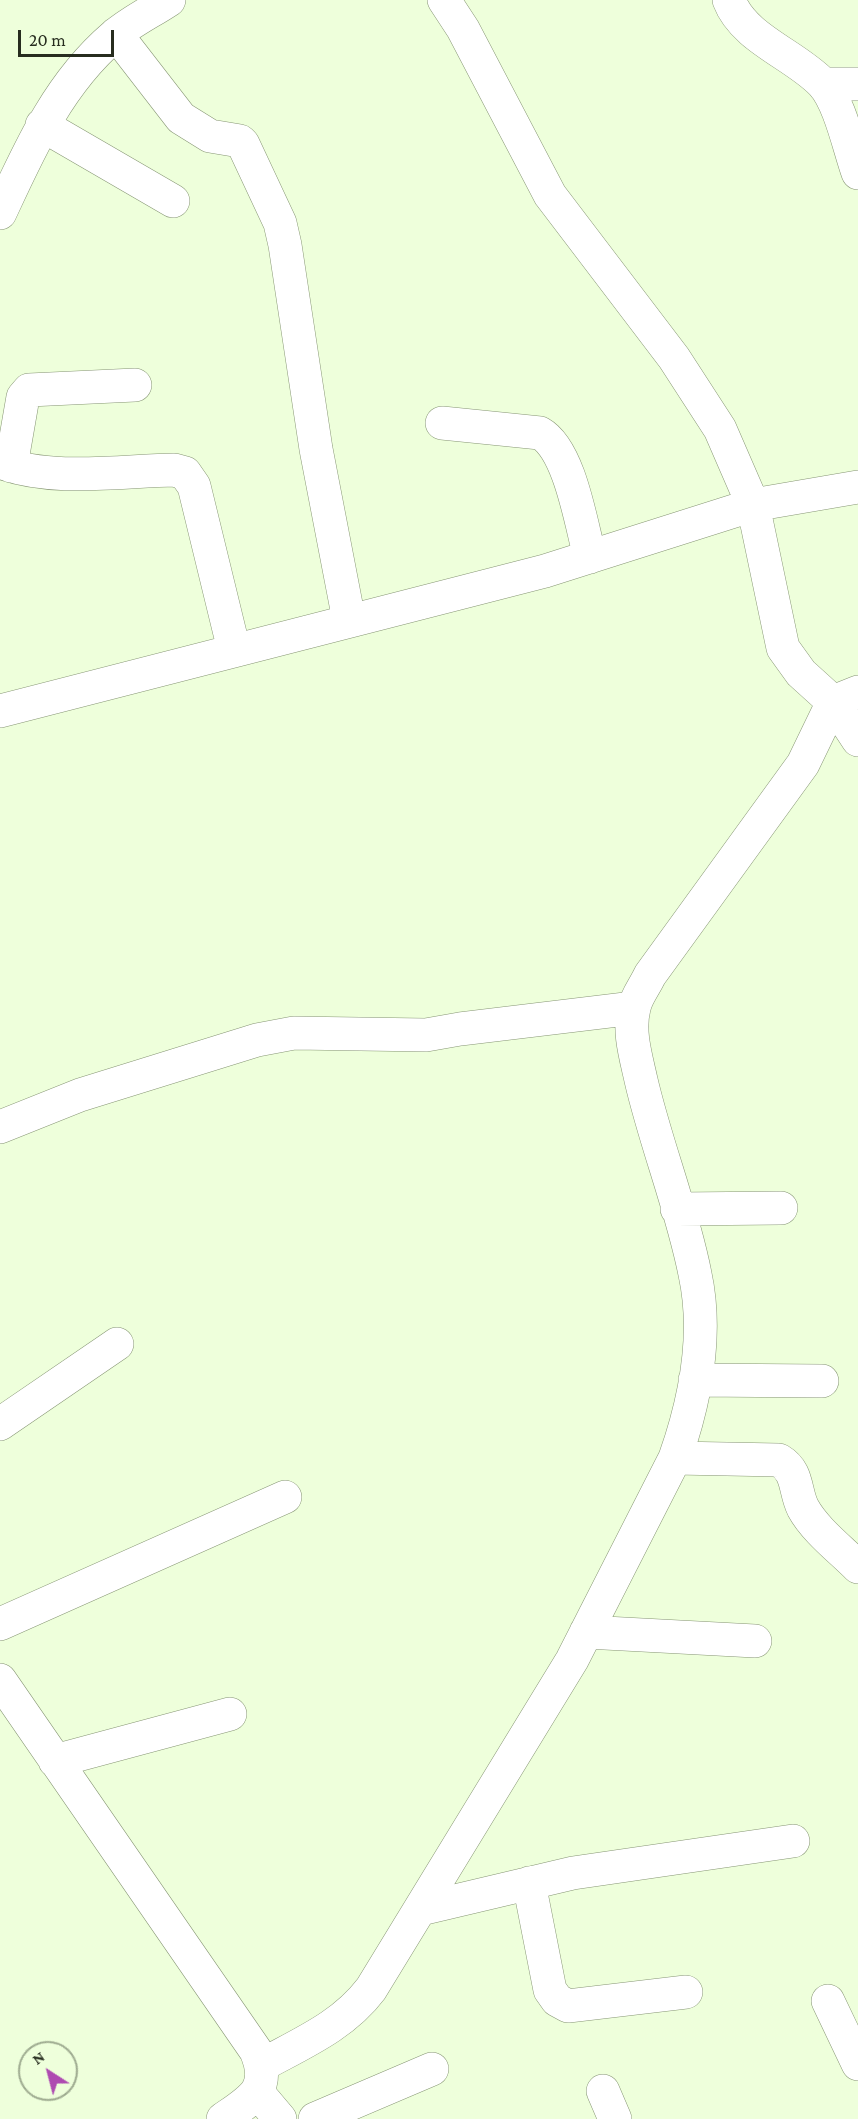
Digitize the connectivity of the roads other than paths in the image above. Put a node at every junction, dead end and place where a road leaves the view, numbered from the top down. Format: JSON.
{"nodes":[{"id":1,"x":169,"y":0,"type":"edge"},
{"id":2,"x":444,"y":0,"type":"edge"},
{"id":3,"x":729,"y":0,"type":"edge"},
{"id":4,"x":116,"y":34,"type":"junction"},
{"id":5,"x":823,"y":84,"type":"junction"},
{"id":6,"x":858,"y":84,"type":"edge"},
{"id":7,"x":42,"y":125,"type":"junction"},
{"id":8,"x":858,"y":173,"type":"edge"},
{"id":9,"x":173,"y":201,"type":"dead end"},
{"id":10,"x":0,"y":213,"type":"edge"},
{"id":11,"x":135,"y":385,"type":"dead end"},
{"id":12,"x":442,"y":423,"type":"dead end"},
{"id":13,"x":5,"y":464,"type":"edge"},
{"id":14,"x":858,"y":487,"type":"edge"},
{"id":15,"x":753,"y":505,"type":"junction"},
{"id":16,"x":590,"y":556,"type":"junction"},
{"id":17,"x":349,"y":620,"type":"junction"},
{"id":18,"x":234,"y":650,"type":"junction"},
{"id":19,"x":845,"y":697,"type":"edge"},
{"id":20,"x":0,"y":711,"type":"edge"},
{"id":21,"x":858,"y":740,"type":"edge"},
{"id":22,"x":634,"y":1008,"type":"junction"},
{"id":23,"x":0,"y":1127,"type":"edge"},
{"id":24,"x":782,"y":1208,"type":"dead end"},
{"id":25,"x":677,"y":1209,"type":"junction"},
{"id":26,"x":117,"y":1344,"type":"dead end"},
{"id":27,"x":695,"y":1380,"type":"junction"},
{"id":28,"x":822,"y":1381,"type":"dead end"},
{"id":29,"x":0,"y":1424,"type":"edge"},
{"id":30,"x":675,"y":1458,"type":"junction"},
{"id":31,"x":285,"y":1497,"type":"dead end"},
{"id":32,"x":858,"y":1567,"type":"edge"},
{"id":33,"x":0,"y":1624,"type":"edge"},
{"id":34,"x":586,"y":1632,"type":"junction"},
{"id":35,"x":755,"y":1641,"type":"dead end"},
{"id":36,"x":0,"y":1680,"type":"edge"},
{"id":37,"x":230,"y":1714,"type":"dead end"},
{"id":38,"x":55,"y":1761,"type":"junction"},
{"id":39,"x":793,"y":1841,"type":"dead end"},
{"id":40,"x":529,"y":1883,"type":"junction"},
{"id":41,"x":421,"y":1909,"type":"junction"},
{"id":42,"x":686,"y":1992,"type":"dead end"},
{"id":43,"x":828,"y":2001,"type":"dead end"},
{"id":44,"x":858,"y":2064,"type":"edge"},
{"id":45,"x":432,"y":2069,"type":"dead end"},
{"id":46,"x":260,"y":2079,"type":"junction"},
{"id":47,"x":223,"y":2119,"type":"edge"},
{"id":48,"x":280,"y":2119,"type":"edge"},
{"id":49,"x":315,"y":2119,"type":"edge"}],
"edges":[{"from":1,"to":4,"type":"street"},
{"from":2,"to":15,"type":"street"},
{"from":3,"to":5,"type":"street"},
{"from":4,"to":7,"type":"street"},
{"from":4,"to":17,"type":"street"},
{"from":5,"to":6,"type":"street"},
{"from":5,"to":8,"type":"street"},
{"from":7,"to":9,"type":"street"},
{"from":7,"to":10,"type":"street"},
{"from":11,"to":13,"type":"street"},
{"from":12,"to":16,"type":"street"},
{"from":13,"to":18,"type":"street"},
{"from":14,"to":15,"type":"street"},
{"from":15,"to":16,"type":"street"},
{"from":15,"to":19,"type":"street"},
{"from":16,"to":17,"type":"street"},
{"from":17,"to":18,"type":"street"},
{"from":18,"to":20,"type":"street"},
{"from":19,"to":21,"type":"street"},
{"from":19,"to":22,"type":"street"},
{"from":22,"to":23,"type":"street"},
{"from":22,"to":25,"type":"street"},
{"from":24,"to":25,"type":"street"},
{"from":25,"to":27,"type":"street"},
{"from":26,"to":29,"type":"street"},
{"from":27,"to":28,"type":"street"},
{"from":27,"to":30,"type":"street"},
{"from":30,"to":32,"type":"street"},
{"from":30,"to":34,"type":"street"},
{"from":31,"to":33,"type":"street"},
{"from":34,"to":35,"type":"street"},
{"from":34,"to":41,"type":"street"},
{"from":36,"to":38,"type":"street"},
{"from":37,"to":38,"type":"street"},
{"from":38,"to":46,"type":"street"},
{"from":39,"to":40,"type":"street"},
{"from":40,"to":41,"type":"street"},
{"from":40,"to":42,"type":"street"},
{"from":41,"to":46,"type":"street"},
{"from":43,"to":44,"type":"street"},
{"from":45,"to":49,"type":"street"},
{"from":46,"to":47,"type":"street"},
{"from":46,"to":48,"type":"street"}]}
